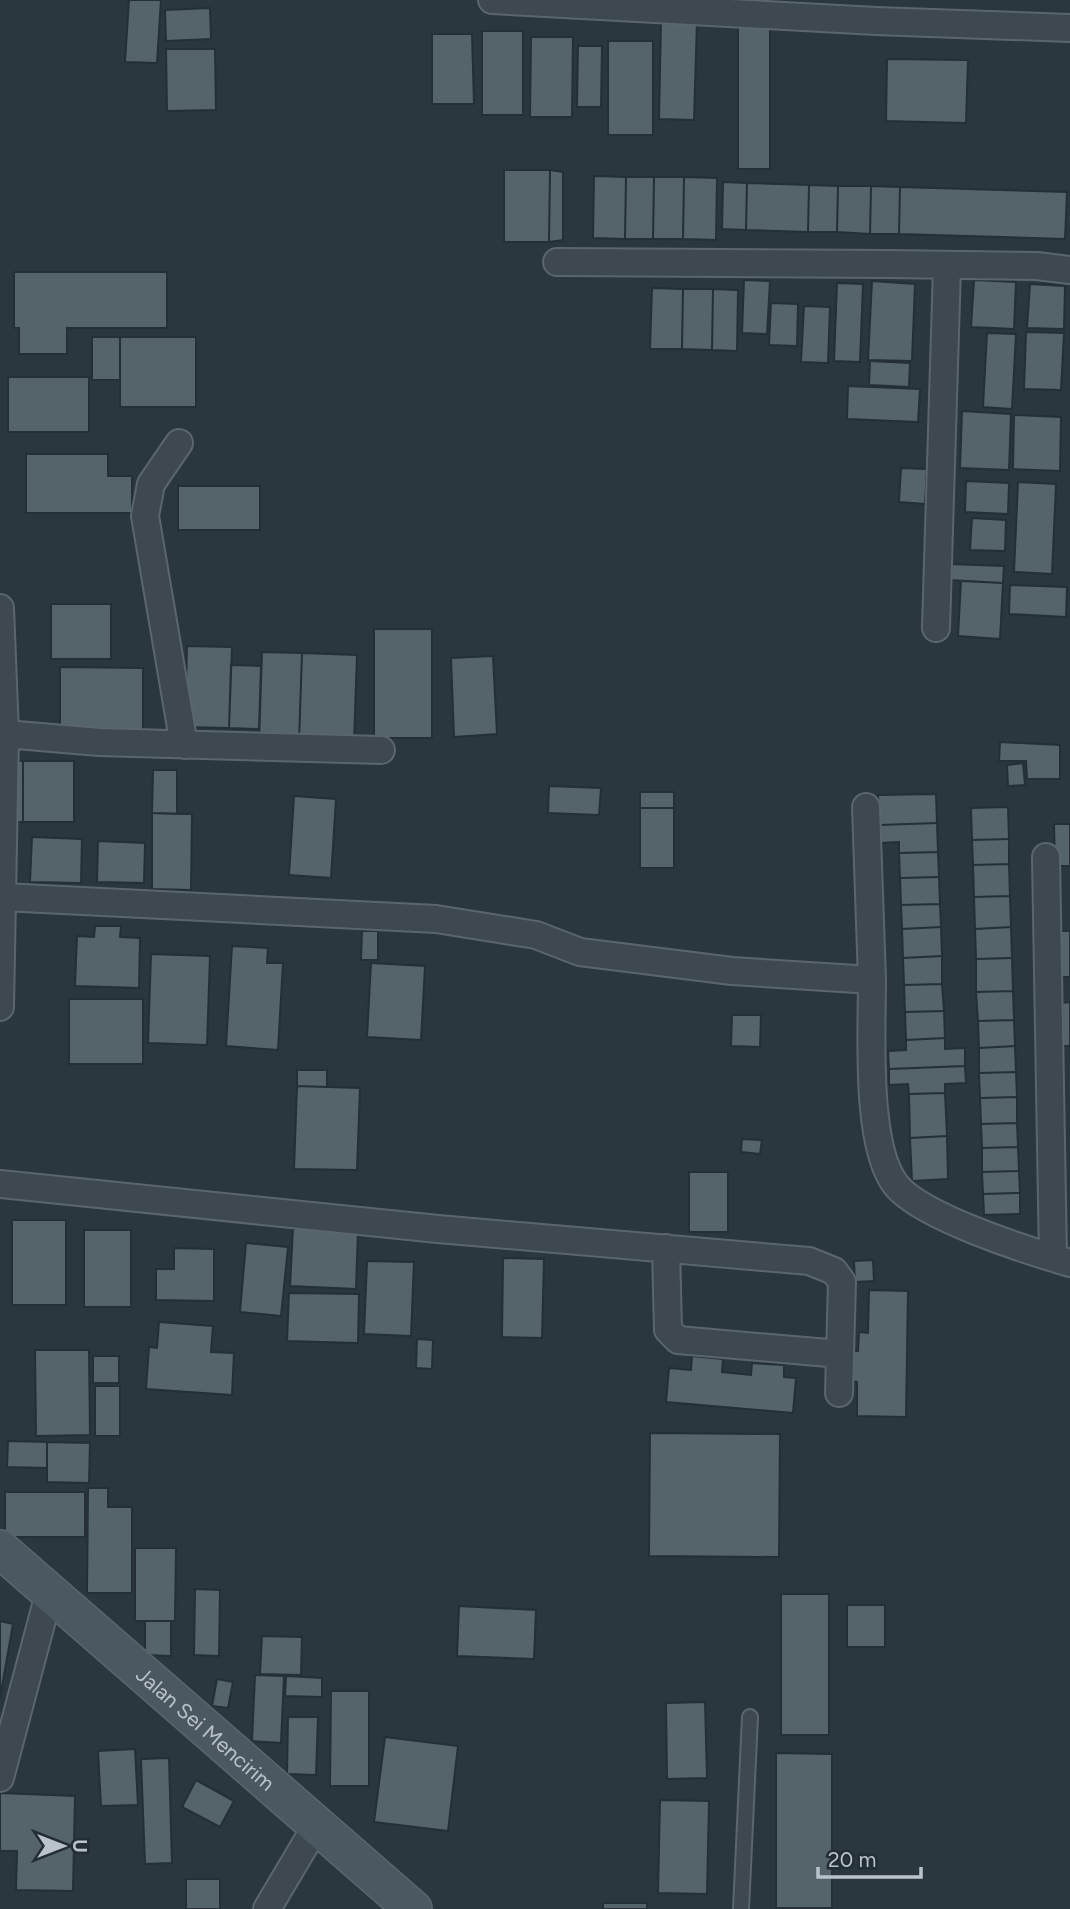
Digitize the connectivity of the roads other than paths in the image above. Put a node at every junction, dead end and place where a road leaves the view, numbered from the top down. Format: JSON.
{"nodes":[{"id":1,"x":492,"y":0,"type":"edge"},
{"id":2,"x":1070,"y":28,"type":"edge"},
{"id":3,"x":557,"y":262,"type":"dead end"},
{"id":4,"x":947,"y":267,"type":"junction"},
{"id":5,"x":1070,"y":270,"type":"edge"},
{"id":6,"x":179,"y":443,"type":"dead end"},
{"id":7,"x":0,"y":608,"type":"edge"},
{"id":8,"x":936,"y":628,"type":"dead end"},
{"id":9,"x":5,"y":734,"type":"junction"},
{"id":10,"x":184,"y":745,"type":"junction"},
{"id":11,"x":381,"y":750,"type":"dead end"},
{"id":12,"x":866,"y":807,"type":"dead end"},
{"id":13,"x":1046,"y":857,"type":"dead end"},
{"id":14,"x":3,"y":897,"type":"junction"},
{"id":15,"x":1058,"y":897,"type":"edge"},
{"id":16,"x":862,"y":980,"type":"junction"},
{"id":17,"x":0,"y":1007,"type":"edge"},
{"id":18,"x":1060,"y":1067,"type":"edge"},
{"id":19,"x":0,"y":1184,"type":"edge"},
{"id":20,"x":666,"y":1248,"type":"junction"},
{"id":21,"x":1061,"y":1260,"type":"edge"},
{"id":22,"x":840,"y":1354,"type":"junction"},
{"id":23,"x":839,"y":1393,"type":"dead end"},
{"id":24,"x":0,"y":1549,"type":"edge"},
{"id":25,"x":50,"y":1590,"type":"junction"},
{"id":26,"x":750,"y":1717,"type":"dead end"},
{"id":27,"x":0,"y":1778,"type":"edge"},
{"id":28,"x":318,"y":1824,"type":"junction"},
{"id":29,"x":267,"y":1909,"type":"edge"},
{"id":30,"x":413,"y":1909,"type":"edge"},
{"id":31,"x":741,"y":1909,"type":"edge"}],
"edges":[{"from":1,"to":2,"type":"street"},
{"from":3,"to":4,"type":"street"},
{"from":4,"to":5,"type":"street"},
{"from":4,"to":8,"type":"street"},
{"from":6,"to":10,"type":"street"},
{"from":7,"to":9,"type":"street"},
{"from":9,"to":10,"type":"street"},
{"from":9,"to":14,"type":"street"},
{"from":10,"to":11,"type":"street"},
{"from":12,"to":16,"type":"street"},
{"from":13,"to":15,"type":"street"},
{"from":14,"to":16,"type":"street"},
{"from":14,"to":17,"type":"street"},
{"from":15,"to":18,"type":"street"},
{"from":16,"to":21,"type":"street"},
{"from":18,"to":21,"type":"street"},
{"from":19,"to":20,"type":"street"},
{"from":20,"to":22,"type":"street"},
{"from":20,"to":22,"type":"street"},
{"from":22,"to":23,"type":"street"},
{"from":24,"to":25,"type":"street","name":"Jalan Sei Mencirim"},
{"from":25,"to":27,"type":"street"},
{"from":25,"to":28,"type":"street","name":"Jalan Sei Mencirim"},
{"from":26,"to":31,"type":"lane"},
{"from":28,"to":29,"type":"street"},
{"from":28,"to":30,"type":"street","name":"Jalan Sei Mencirim"}]}
